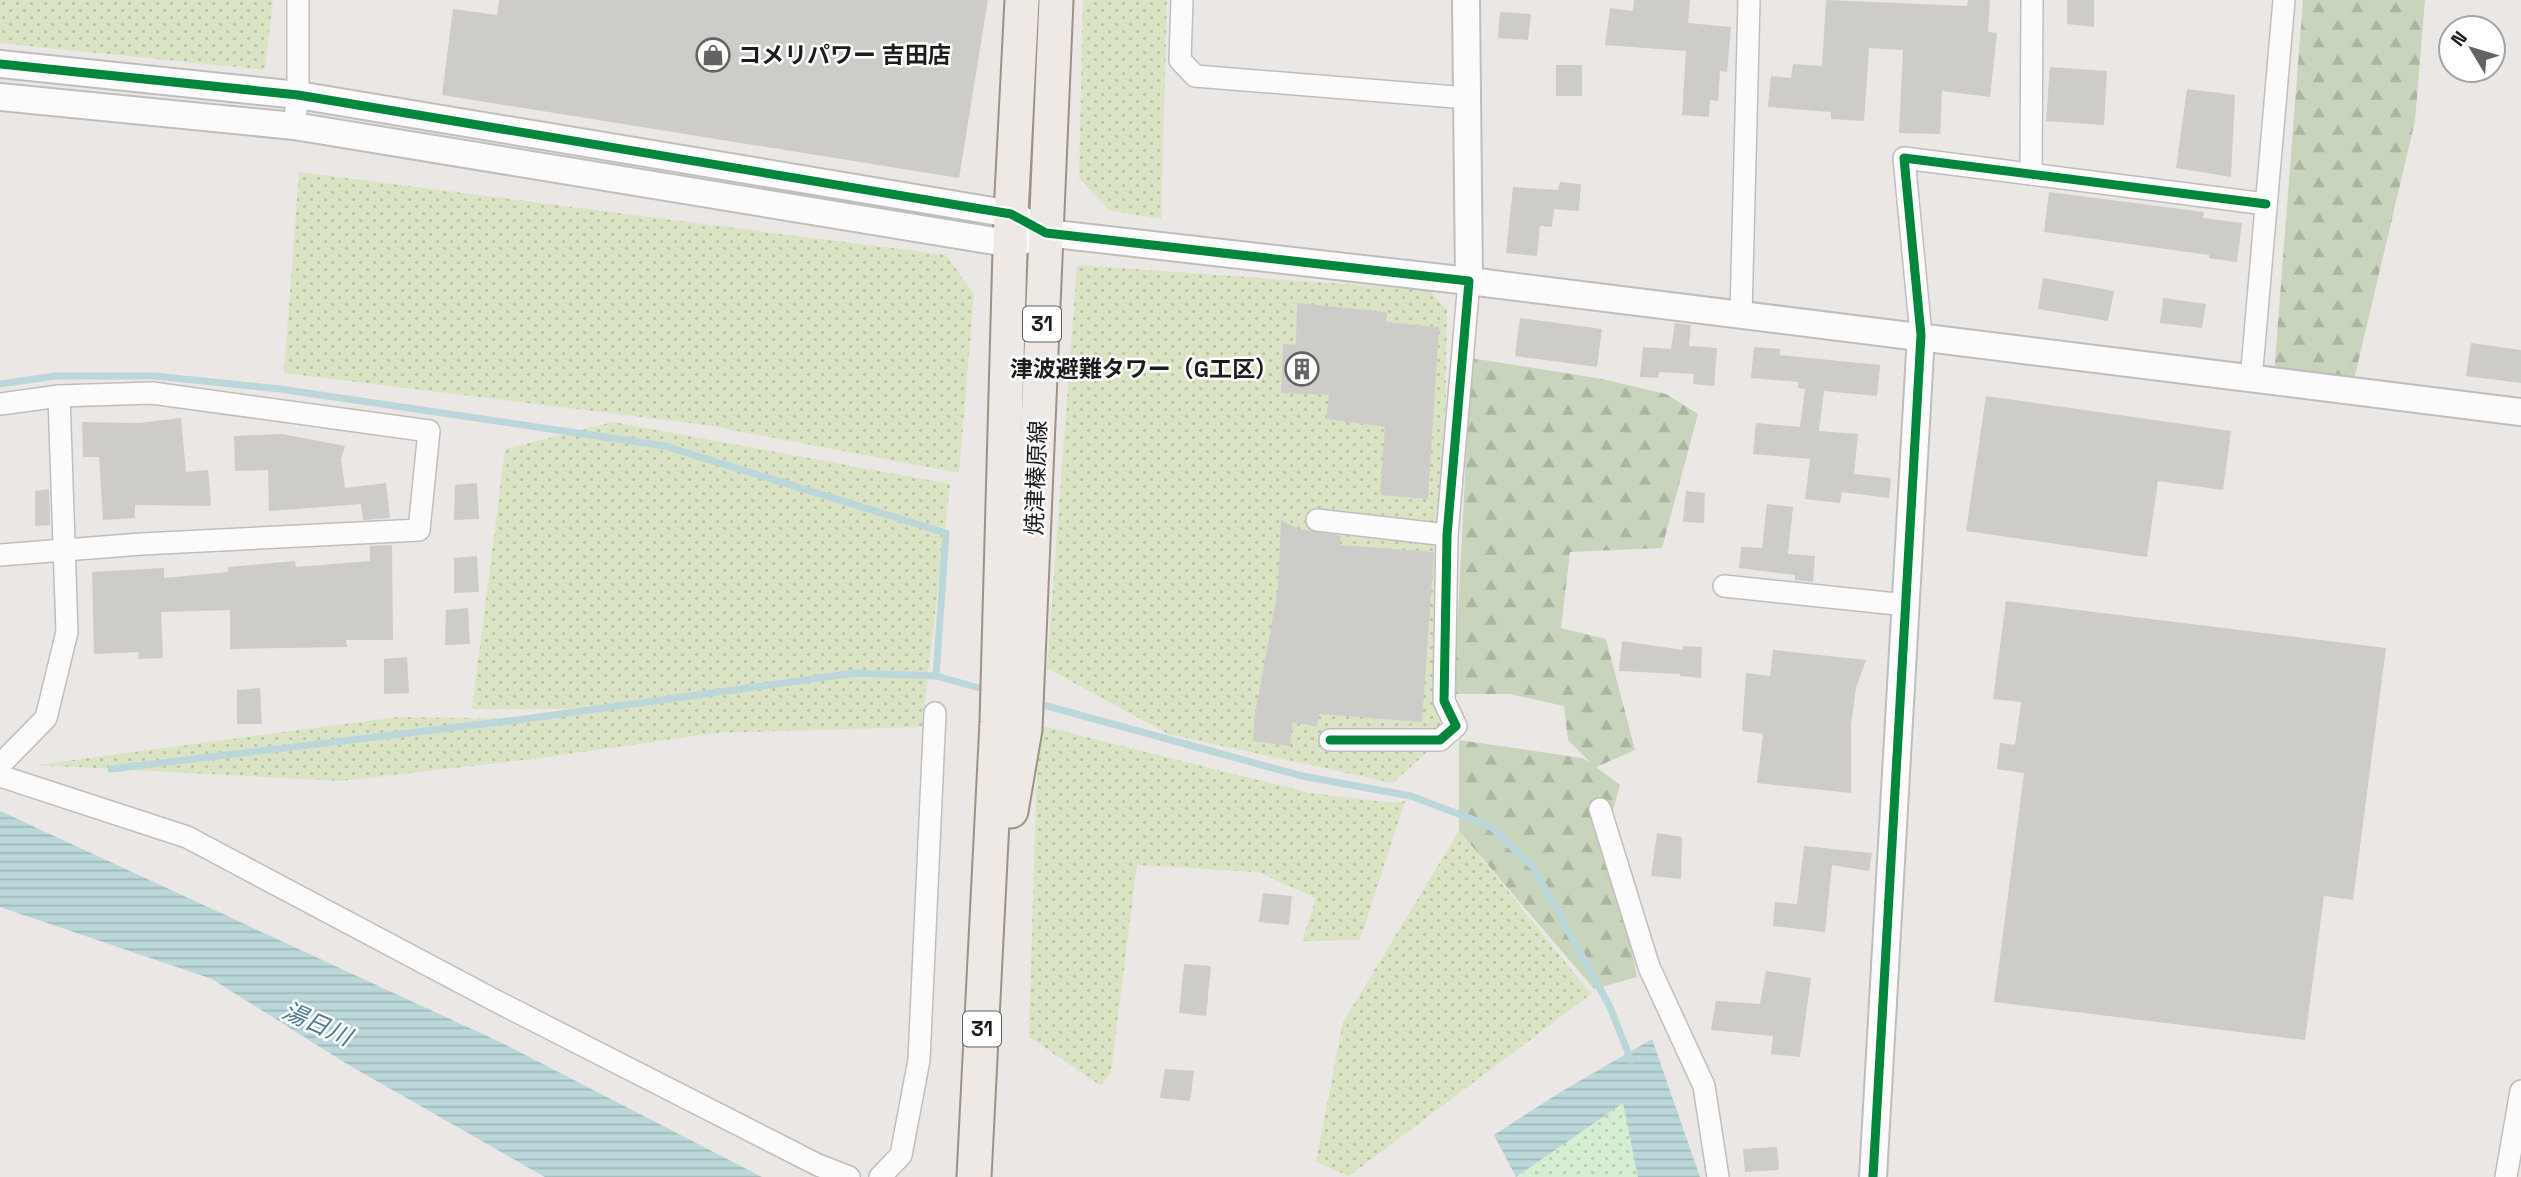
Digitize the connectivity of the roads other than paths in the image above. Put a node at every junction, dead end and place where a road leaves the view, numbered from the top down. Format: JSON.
{"nodes":[{"id":1,"x":298,"y":0,"type":"edge"},
{"id":2,"x":1022,"y":0,"type":"edge"},
{"id":3,"x":1056,"y":0,"type":"edge"},
{"id":4,"x":1182,"y":0,"type":"edge"},
{"id":5,"x":1466,"y":0,"type":"edge"},
{"id":6,"x":1749,"y":0,"type":"edge"},
{"id":7,"x":2032,"y":0,"type":"edge"},
{"id":8,"x":2284,"y":0,"type":"edge"},
{"id":9,"x":0,"y":64,"type":"edge"},
{"id":10,"x":298,"y":95,"type":"junction"},
{"id":11,"x":0,"y":97,"type":"edge"},
{"id":12,"x":1466,"y":98,"type":"junction"},
{"id":13,"x":294,"y":126,"type":"junction"},
{"id":14,"x":2031,"y":174,"type":"junction"},
{"id":15,"x":2266,"y":204,"type":"junction"},
{"id":16,"x":1012,"y":229,"type":"junction"},
{"id":17,"x":1046,"y":233,"type":"junction"},
{"id":18,"x":1469,"y":281,"type":"junction"},
{"id":19,"x":1741,"y":315,"type":"junction"},
{"id":20,"x":1921,"y":335,"type":"junction"},
{"id":21,"x":2251,"y":380,"type":"junction"},
{"id":22,"x":59,"y":396,"type":"junction"},
{"id":23,"x":0,"y":404,"type":"edge"},
{"id":24,"x":2521,"y":412,"type":"edge"},
{"id":25,"x":1317,"y":520,"type":"dead end"},
{"id":26,"x":1447,"y":535,"type":"junction"},
{"id":27,"x":64,"y":550,"type":"junction"},
{"id":28,"x":0,"y":555,"type":"edge"},
{"id":29,"x":1724,"y":586,"type":"dead end"},
{"id":30,"x":1906,"y":605,"type":"junction"},
{"id":31,"x":1014,"y":646,"type":"junction"},
{"id":32,"x":935,"y":713,"type":"dead end"},
{"id":33,"x":1330,"y":740,"type":"dead end"},
{"id":34,"x":0,"y":765,"type":"edge"},
{"id":35,"x":0,"y":776,"type":"edge"},
{"id":36,"x":1600,"y":809,"type":"dead end"},
{"id":37,"x":2521,"y":1091,"type":"edge"},
{"id":38,"x":849,"y":1177,"type":"edge"},
{"id":39,"x":880,"y":1177,"type":"edge"},
{"id":40,"x":974,"y":1177,"type":"edge"},
{"id":41,"x":1717,"y":1177,"type":"edge"},
{"id":42,"x":1873,"y":1177,"type":"edge"},
{"id":43,"x":2506,"y":1177,"type":"edge"}],
"edges":[{"from":1,"to":10,"type":"street"},
{"from":2,"to":16,"type":"main road","name":"焼津榛原線","number":"31"},
{"from":3,"to":17,"type":"main road","name":"焼津榛原線","number":"31"},
{"from":4,"to":12,"type":"street"},
{"from":5,"to":12,"type":"street"},
{"from":6,"to":19,"type":"street"},
{"from":7,"to":14,"type":"street"},
{"from":8,"to":15,"type":"street"},
{"from":9,"to":10,"type":"street"},
{"from":10,"to":13,"type":"street"},
{"from":10,"to":16,"type":"street"},
{"from":11,"to":13,"type":"street"},
{"from":12,"to":18,"type":"street"},
{"from":13,"to":16,"type":"street"},
{"from":14,"to":15,"type":"street"},
{"from":14,"to":20,"type":"street"},
{"from":15,"to":21,"type":"street"},
{"from":16,"to":17,"type":"street"},
{"from":16,"to":31,"type":"main road","name":"焼津榛原線","number":"31"},
{"from":17,"to":18,"type":"street"},
{"from":17,"to":31,"type":"main road","name":"焼津榛原線","number":"31"},
{"from":18,"to":19,"type":"street"},
{"from":18,"to":26,"type":"street"},
{"from":19,"to":20,"type":"street"},
{"from":20,"to":21,"type":"street"},
{"from":20,"to":30,"type":"street"},
{"from":21,"to":24,"type":"street"},
{"from":22,"to":23,"type":"street"},
{"from":22,"to":27,"type":"street"},
{"from":22,"to":27,"type":"street"},
{"from":25,"to":26,"type":"street"},
{"from":26,"to":33,"type":"street"},
{"from":27,"to":28,"type":"street"},
{"from":27,"to":34,"type":"street"},
{"from":29,"to":30,"type":"street"},
{"from":30,"to":42,"type":"street"},
{"from":31,"to":40,"type":"main road","name":"焼津榛原線","number":"31"},
{"from":32,"to":39,"type":"street"},
{"from":35,"to":38,"type":"street"},
{"from":36,"to":41,"type":"street"},
{"from":37,"to":43,"type":"street"}]}
